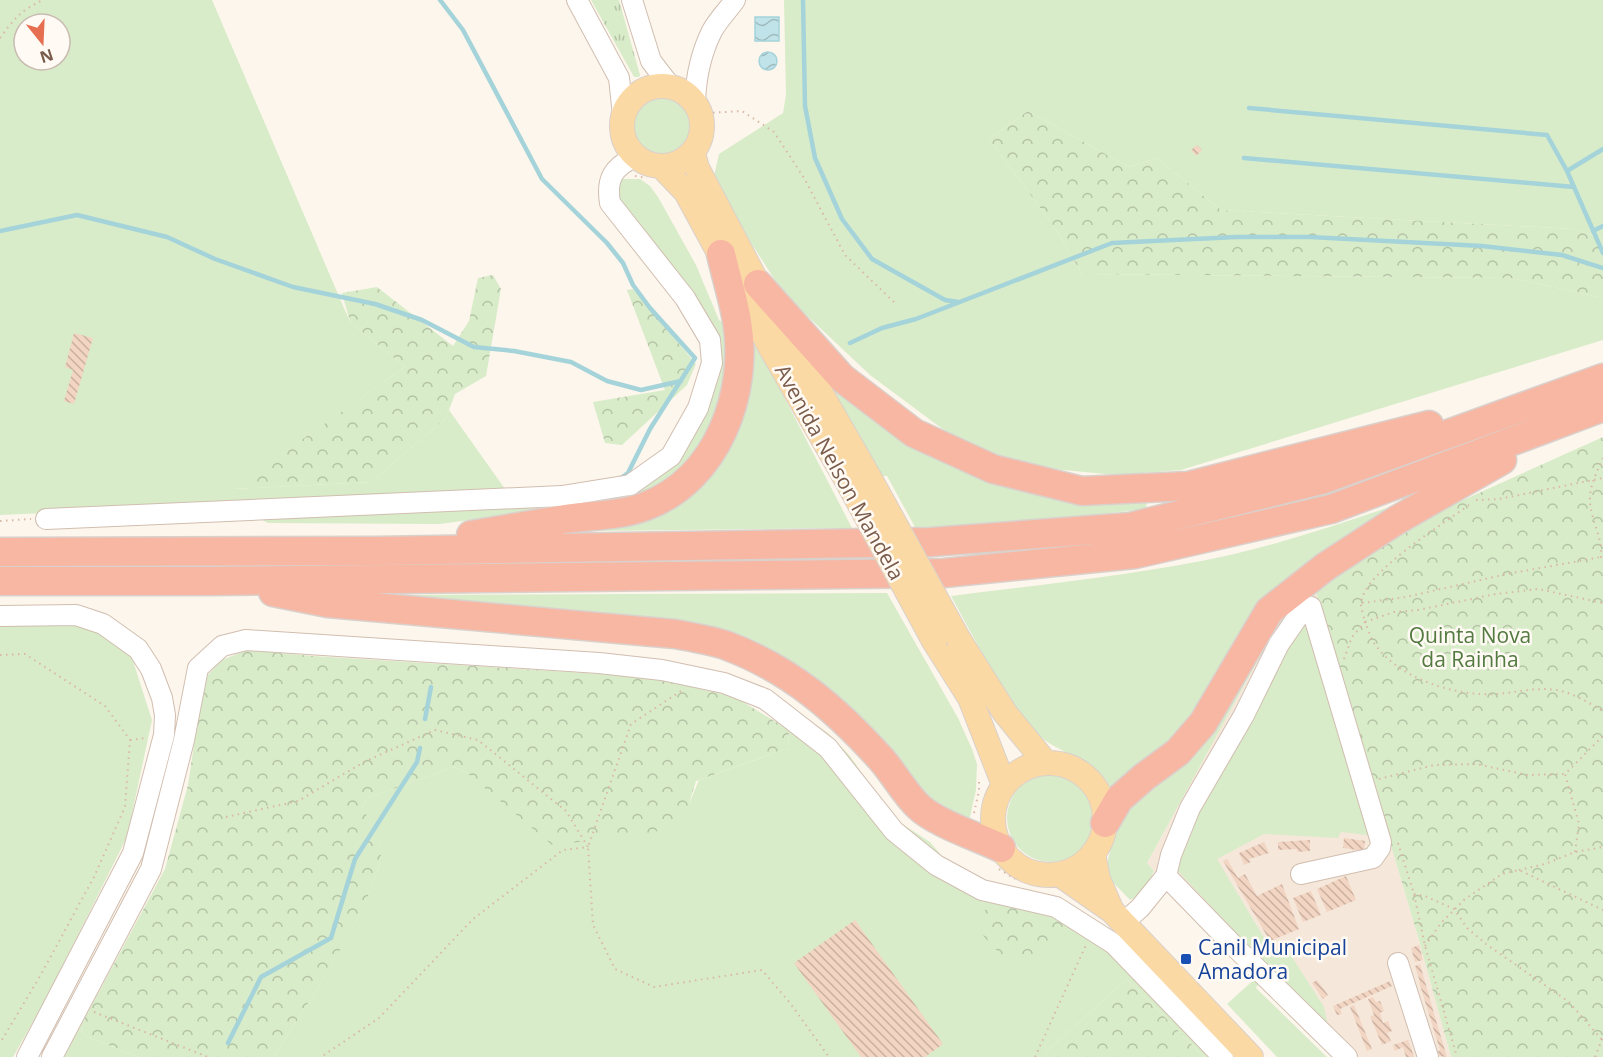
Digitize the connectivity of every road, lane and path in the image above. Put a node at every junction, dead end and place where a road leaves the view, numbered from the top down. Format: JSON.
{"nodes":[{"id":1,"x":43,"y":0,"type":"edge"},
{"id":2,"x":577,"y":0,"type":"edge"},
{"id":3,"x":632,"y":0,"type":"edge"},
{"id":4,"x":735,"y":0,"type":"edge"},
{"id":5,"x":0,"y":38,"type":"edge"},
{"id":6,"x":671,"y":87,"type":"junction"},
{"id":7,"x":698,"y":108,"type":"junction"},
{"id":8,"x":623,"y":115,"type":"junction"},
{"id":9,"x":693,"y":153,"type":"junction"},
{"id":10,"x":635,"y":157,"type":"junction"},
{"id":11,"x":662,"y":167,"type":"junction"},
{"id":12,"x":721,"y":254,"type":"junction"},
{"id":13,"x":758,"y":284,"type":"junction"},
{"id":14,"x":896,"y":304,"type":"dead end"},
{"id":15,"x":1603,"y":378,"type":"edge"},
{"id":16,"x":1569,"y":406,"type":"junction"},
{"id":17,"x":1603,"y":407,"type":"edge"},
{"id":18,"x":1603,"y":458,"type":"edge"},
{"id":19,"x":857,"y":478,"type":"junction"},
{"id":20,"x":1603,"y":478,"type":"edge"},
{"id":21,"x":1593,"y":480,"type":"junction"},
{"id":22,"x":46,"y":519,"type":"joint"},
{"id":23,"x":0,"y":521,"type":"edge"},
{"id":24,"x":377,"y":551,"type":"junction"},
{"id":25,"x":0,"y":552,"type":"edge"},
{"id":26,"x":1602,"y":556,"type":"edge"},
{"id":27,"x":0,"y":581,"type":"edge"},
{"id":28,"x":213,"y":581,"type":"junction"},
{"id":29,"x":1361,"y":603,"type":"junction"},
{"id":30,"x":1603,"y":603,"type":"edge"},
{"id":31,"x":0,"y":616,"type":"edge"},
{"id":32,"x":1365,"y":622,"type":"junction"},
{"id":33,"x":0,"y":655,"type":"edge"},
{"id":34,"x":700,"y":678,"type":"junction"},
{"id":35,"x":1603,"y":711,"type":"edge"},
{"id":36,"x":1603,"y":736,"type":"edge"},
{"id":37,"x":1045,"y":762,"type":"junction"},
{"id":38,"x":1565,"y":774,"type":"junction"},
{"id":39,"x":1379,"y":779,"type":"dead end"},
{"id":40,"x":1004,"y":784,"type":"junction"},
{"id":41,"x":226,"y":817,"type":"dead end"},
{"id":42,"x":1105,"y":823,"type":"junction"},
{"id":43,"x":1603,"y":847,"type":"edge"},
{"id":44,"x":588,"y":848,"type":"junction"},
{"id":45,"x":1001,"y":848,"type":"junction"},
{"id":46,"x":1575,"y":852,"type":"junction"},
{"id":47,"x":1093,"y":854,"type":"junction"},
{"id":48,"x":1519,"y":870,"type":"junction"},
{"id":49,"x":1301,"y":873,"type":"dead end"},
{"id":50,"x":1059,"y":874,"type":"junction"},
{"id":51,"x":1166,"y":876,"type":"junction"},
{"id":52,"x":1414,"y":894,"type":"dead end"},
{"id":53,"x":1454,"y":909,"type":"junction"},
{"id":54,"x":1603,"y":910,"type":"edge"},
{"id":55,"x":1117,"y":917,"type":"junction"},
{"id":56,"x":1093,"y":930,"type":"junction"},
{"id":57,"x":1425,"y":946,"type":"dead end"},
{"id":58,"x":1398,"y":963,"type":"dead end"},
{"id":59,"x":91,"y":1011,"type":"dead end"},
{"id":60,"x":1603,"y":1039,"type":"edge"},
{"id":61,"x":0,"y":1043,"type":"edge"},
{"id":62,"x":27,"y":1057,"type":"edge"},
{"id":63,"x":52,"y":1057,"type":"edge"},
{"id":64,"x":208,"y":1057,"type":"edge"},
{"id":65,"x":321,"y":1057,"type":"edge"},
{"id":66,"x":829,"y":1057,"type":"edge"},
{"id":67,"x":1035,"y":1057,"type":"edge"},
{"id":68,"x":1222,"y":1057,"type":"edge"},
{"id":69,"x":1251,"y":1057,"type":"edge"},
{"id":70,"x":1347,"y":1057,"type":"edge"},
{"id":71,"x":1428,"y":1057,"type":"edge"},
{"id":72,"x":1594,"y":1057,"type":"edge"}],
"edges":[{"from":1,"to":5,"type":"path"},
{"from":2,"to":8,"type":"street"},
{"from":3,"to":6,"type":"street"},
{"from":4,"to":7,"type":"street"},
{"from":6,"to":7,"type":"main road"},
{"from":6,"to":8,"type":"main road"},
{"from":7,"to":9,"type":"main road"},
{"from":7,"to":14,"type":"path"},
{"from":8,"to":10,"type":"main road"},
{"from":9,"to":11,"type":"main road"},
{"from":9,"to":13,"type":"main road","name":"Avenida Nelson Mandela"},
{"from":10,"to":11,"type":"main road"},
{"from":10,"to":22,"type":"street"},
{"from":11,"to":12,"type":"main road","name":"Avenida Nelson Mandela"},
{"from":12,"to":19,"type":"main road","name":"Avenida Nelson Mandela"},
{"from":12,"to":24,"type":"highway"},
{"from":13,"to":16,"type":"highway"},
{"from":13,"to":19,"type":"main road","name":"Avenida Nelson Mandela"},
{"from":15,"to":16,"type":"highway"},
{"from":16,"to":17,"type":"highway"},
{"from":16,"to":24,"type":"highway"},
{"from":16,"to":28,"type":"highway"},
{"from":16,"to":42,"type":"highway"},
{"from":18,"to":21,"type":"path"},
{"from":19,"to":37,"type":"main road","name":"Avenida Nelson Mandela","bridge":true},
{"from":19,"to":40,"type":"main road","name":"Avenida Nelson Mandela","bridge":true},
{"from":20,"to":21,"type":"path"},
{"from":21,"to":26,"type":"path"},
{"from":21,"to":29,"type":"path"},
{"from":22,"to":23,"type":"path"},
{"from":24,"to":25,"type":"highway"},
{"from":26,"to":29,"type":"path"},
{"from":27,"to":28,"type":"highway"},
{"from":28,"to":45,"type":"highway"},
{"from":29,"to":32,"type":"path"},
{"from":30,"to":32,"type":"path"},
{"from":31,"to":62,"type":"street"},
{"from":32,"to":35,"type":"path"},
{"from":33,"to":61,"type":"path"},
{"from":34,"to":44,"type":"path"},
{"from":34,"to":56,"type":"street"},
{"from":34,"to":63,"type":"street"},
{"from":36,"to":38,"type":"path"},
{"from":37,"to":40,"type":"main road"},
{"from":37,"to":42,"type":"main road"},
{"from":38,"to":39,"type":"path"},
{"from":38,"to":46,"type":"path"},
{"from":40,"to":45,"type":"main road"},
{"from":41,"to":44,"type":"path"},
{"from":42,"to":47,"type":"main road"},
{"from":43,"to":46,"type":"path"},
{"from":44,"to":65,"type":"path"},
{"from":44,"to":66,"type":"path"},
{"from":45,"to":50,"type":"main road"},
{"from":46,"to":48,"type":"path"},
{"from":47,"to":50,"type":"main road"},
{"from":47,"to":55,"type":"main road"},
{"from":48,"to":53,"type":"path"},
{"from":48,"to":54,"type":"path"},
{"from":49,"to":51,"type":"street"},
{"from":50,"to":55,"type":"main road"},
{"from":51,"to":55,"type":"street"},
{"from":51,"to":70,"type":"street"},
{"from":52,"to":53,"type":"path"},
{"from":53,"to":57,"type":"path"},
{"from":53,"to":60,"type":"path"},
{"from":55,"to":69,"type":"main road"},
{"from":56,"to":67,"type":"path"},
{"from":56,"to":68,"type":"street"},
{"from":58,"to":71,"type":"street"},
{"from":59,"to":64,"type":"path"},
{"from":60,"to":72,"type":"path"}]}
